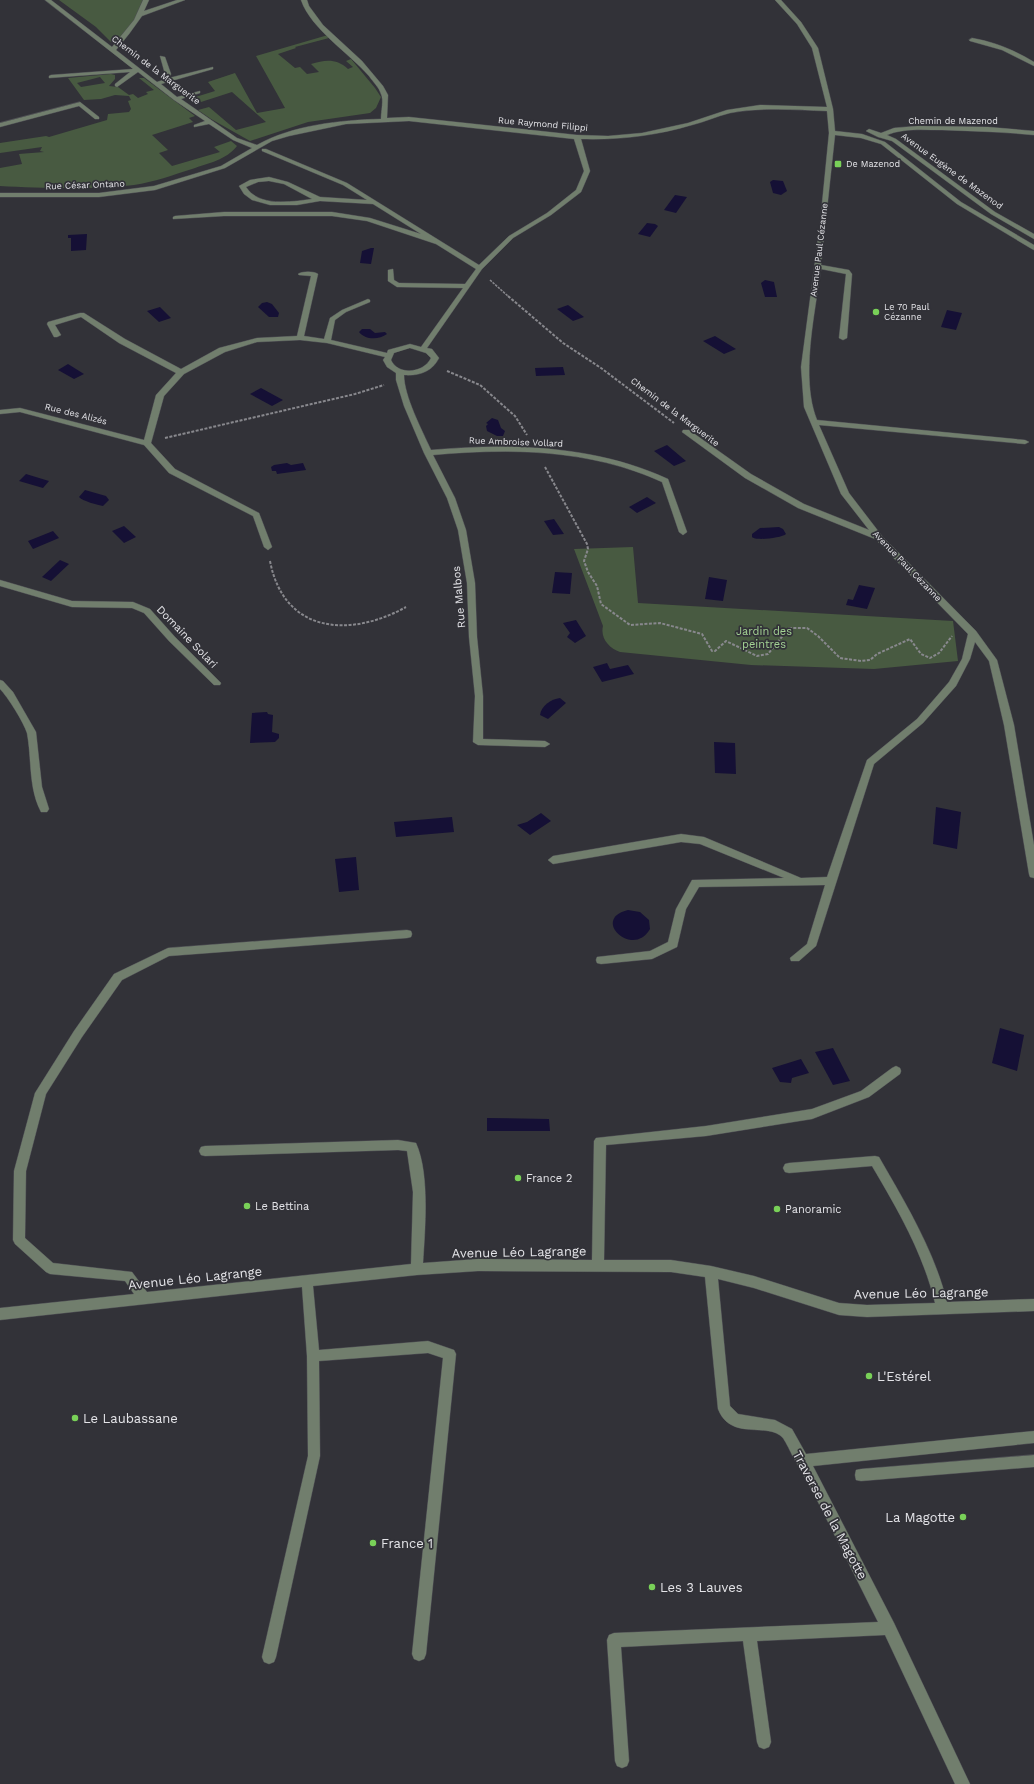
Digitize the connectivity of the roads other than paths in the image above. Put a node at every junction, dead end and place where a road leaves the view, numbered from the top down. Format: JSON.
{"nodes":[{"id":1,"x":48,"y":0,"type":"edge"},
{"id":2,"x":146,"y":0,"type":"edge"},
{"id":3,"x":182,"y":0,"type":"edge"},
{"id":4,"x":304,"y":0,"type":"edge"},
{"id":5,"x":778,"y":0,"type":"edge"},
{"id":6,"x":139,"y":15,"type":"junction"},
{"id":7,"x":972,"y":40,"type":"dead end"},
{"id":8,"x":112,"y":50,"type":"junction"},
{"id":9,"x":162,"y":57,"type":"dead end"},
{"id":10,"x":1034,"y":64,"type":"edge"},
{"id":11,"x":211,"y":68,"type":"dead end"},
{"id":12,"x":137,"y":70,"type":"junction"},
{"id":13,"x":51,"y":77,"type":"dead end"},
{"id":14,"x":165,"y":82,"type":"junction"},
{"id":15,"x":156,"y":84,"type":"junction"},
{"id":16,"x":117,"y":85,"type":"dead end"},
{"id":17,"x":198,"y":92,"type":"dead end"},
{"id":18,"x":176,"y":99,"type":"junction"},
{"id":19,"x":830,"y":109,"type":"junction"},
{"id":20,"x":98,"y":118,"type":"dead end"},
{"id":21,"x":384,"y":120,"type":"junction"},
{"id":22,"x":209,"y":122,"type":"junction"},
{"id":23,"x":0,"y":125,"type":"edge"},
{"id":24,"x":831,"y":125,"type":"junction"},
{"id":25,"x":196,"y":126,"type":"dead end"},
{"id":26,"x":832,"y":133,"type":"junction"},
{"id":27,"x":1034,"y":133,"type":"edge"},
{"id":28,"x":882,"y":135,"type":"junction"},
{"id":29,"x":577,"y":137,"type":"junction"},
{"id":30,"x":874,"y":139,"type":"junction"},
{"id":31,"x":256,"y":147,"type":"junction"},
{"id":32,"x":264,"y":150,"type":"dead end"},
{"id":33,"x":0,"y":195,"type":"edge"},
{"id":34,"x":320,"y":199,"type":"junction"},
{"id":35,"x":380,"y":205,"type":"junction"},
{"id":36,"x":175,"y":218,"type":"dead end"},
{"id":37,"x":1034,"y":237,"type":"edge"},
{"id":38,"x":438,"y":242,"type":"junction"},
{"id":39,"x":1034,"y":248,"type":"edge"},
{"id":40,"x":818,"y":266,"type":"junction"},
{"id":41,"x":391,"y":270,"type":"dead end"},
{"id":42,"x":479,"y":270,"type":"junction"},
{"id":43,"x":301,"y":274,"type":"dead end"},
{"id":44,"x":468,"y":286,"type":"junction"},
{"id":45,"x":368,"y":301,"type":"dead end"},
{"id":46,"x":57,"y":335,"type":"dead end"},
{"id":47,"x":300,"y":338,"type":"junction"},
{"id":48,"x":843,"y":338,"type":"dead end"},
{"id":49,"x":328,"y":341,"type":"junction"},
{"id":50,"x":424,"y":348,"type":"junction"},
{"id":51,"x":388,"y":356,"type":"junction"},
{"id":52,"x":181,"y":372,"type":"junction"},
{"id":53,"x":400,"y":372,"type":"junction"},
{"id":54,"x":0,"y":412,"type":"edge"},
{"id":55,"x":814,"y":422,"type":"junction"},
{"id":56,"x":686,"y":432,"type":"road end"},
{"id":57,"x":1026,"y":442,"type":"dead end"},
{"id":58,"x":147,"y":443,"type":"junction"},
{"id":59,"x":428,"y":453,"type":"junction"},
{"id":60,"x":683,"y":532,"type":"dead end"},
{"id":61,"x":879,"y":538,"type":"junction"},
{"id":62,"x":268,"y":547,"type":"road end"},
{"id":63,"x":0,"y":583,"type":"edge"},
{"id":64,"x":973,"y":633,"type":"junction"},
{"id":65,"x":0,"y":683,"type":"edge"},
{"id":66,"x":217,"y":683,"type":"dead end"},
{"id":67,"x":545,"y":744,"type":"dead end"},
{"id":68,"x":44,"y":809,"type":"dead end"},
{"id":69,"x":553,"y":860,"type":"dead end"},
{"id":70,"x":1034,"y":874,"type":"edge"},
{"id":71,"x":801,"y":881,"type":"junction"},
{"id":72,"x":831,"y":881,"type":"junction"},
{"id":73,"x":407,"y":934,"type":"dead end"},
{"id":74,"x":795,"y":958,"type":"dead end"},
{"id":75,"x":601,"y":960,"type":"dead end"},
{"id":76,"x":896,"y":1071,"type":"dead end"},
{"id":77,"x":205,"y":1151,"type":"dead end"},
{"id":78,"x":789,"y":1168,"type":"dead end"},
{"id":79,"x":598,"y":1265,"type":"junction"},
{"id":80,"x":417,"y":1269,"type":"junction"},
{"id":81,"x":711,"y":1272,"type":"junction"},
{"id":82,"x":307,"y":1280,"type":"junction"},
{"id":83,"x":143,"y":1297,"type":"junction"},
{"id":84,"x":1034,"y":1305,"type":"edge"},
{"id":85,"x":942,"y":1307,"type":"junction"},
{"id":86,"x":0,"y":1314,"type":"edge"},
{"id":87,"x":312,"y":1356,"type":"junction"},
{"id":88,"x":1034,"y":1437,"type":"edge"},
{"id":89,"x":803,"y":1460,"type":"junction"},
{"id":90,"x":1034,"y":1461,"type":"edge"},
{"id":91,"x":861,"y":1475,"type":"dead end"},
{"id":92,"x":889,"y":1628,"type":"junction"},
{"id":93,"x":749,"y":1634,"type":"junction"},
{"id":94,"x":419,"y":1654,"type":"dead end"},
{"id":95,"x":269,"y":1656,"type":"dead end"},
{"id":96,"x":764,"y":1742,"type":"dead end"},
{"id":97,"x":622,"y":1761,"type":"dead end"},
{"id":98,"x":962,"y":1784,"type":"edge"}],
"edges":[{"from":1,"to":8,"type":"street","name":"Chemin de la Marguerite"},
{"from":2,"to":6,"type":"street"},
{"from":3,"to":6,"type":"street"},
{"from":4,"to":21,"type":"street"},
{"from":5,"to":19,"type":"street","name":"Avenue Paul Cézanne"},
{"from":6,"to":8,"type":"street"},
{"from":7,"to":10,"type":"street"},
{"from":8,"to":12,"type":"street","name":"Chemin de la Marguerite"},
{"from":9,"to":14,"type":"street"},
{"from":11,"to":14,"type":"street"},
{"from":12,"to":13,"type":"street"},
{"from":12,"to":15,"type":"street","name":"Chemin de la Marguerite"},
{"from":12,"to":16,"type":"street"},
{"from":14,"to":15,"type":"street"},
{"from":15,"to":18,"type":"street","name":"Chemin de la Marguerite"},
{"from":17,"to":18,"type":"street"},
{"from":18,"to":22,"type":"street","name":"Chemin de la Marguerite"},
{"from":19,"to":24,"type":"street","name":"Avenue Paul Cézanne"},
{"from":19,"to":29,"type":"street","name":"Rue Raymond Filippi"},
{"from":20,"to":23,"type":"street"},
{"from":21,"to":29,"type":"street","name":"Rue Raymond Filippi"},
{"from":21,"to":31,"type":"street","name":"Rue Raymond Filippi"},
{"from":22,"to":25,"type":"street"},
{"from":22,"to":31,"type":"street","name":"Chemin de la Marguerite"},
{"from":24,"to":26,"type":"street","name":"Avenue Paul Cézanne"},
{"from":24,"to":28,"type":"street","name":"Avenue Eugène de Mazenod"},
{"from":26,"to":30,"type":"street","name":"Avenue Eugène de Mazenod"},
{"from":26,"to":40,"type":"street","name":"Avenue Paul Cézanne"},
{"from":27,"to":28,"type":"street","name":"Chemin de Mazenod"},
{"from":28,"to":30,"type":"street","name":"Chemin de Mazenod"},
{"from":28,"to":37,"type":"street","name":"Avenue Eugène de Mazenod"},
{"from":29,"to":42,"type":"street"},
{"from":30,"to":39,"type":"street","name":"Avenue Eugène de Mazenod"},
{"from":31,"to":33,"type":"street","name":"Rue César Ontano"},
{"from":32,"to":35,"type":"street"},
{"from":34,"to":34,"type":"street"},
{"from":34,"to":35,"type":"street"},
{"from":35,"to":38,"type":"street"},
{"from":36,"to":38,"type":"street"},
{"from":38,"to":42,"type":"street"},
{"from":40,"to":48,"type":"street"},
{"from":40,"to":55,"type":"street","name":"Avenue Paul Cézanne"},
{"from":41,"to":44,"type":"street"},
{"from":42,"to":44,"type":"street"},
{"from":43,"to":47,"type":"street"},
{"from":44,"to":50,"type":"street"},
{"from":45,"to":49,"type":"street"},
{"from":46,"to":52,"type":"street"},
{"from":47,"to":49,"type":"street"},
{"from":47,"to":52,"type":"street"},
{"from":49,"to":51,"type":"street"},
{"from":50,"to":51,"type":"street"},
{"from":50,"to":53,"type":"street"},
{"from":51,"to":53,"type":"street"},
{"from":52,"to":58,"type":"street"},
{"from":53,"to":59,"type":"street","name":"Rue Malbos"},
{"from":54,"to":58,"type":"street","name":"Rue des Alizés"},
{"from":55,"to":57,"type":"street"},
{"from":55,"to":61,"type":"street","name":"Avenue Paul Cézanne"},
{"from":56,"to":61,"type":"street","name":"Chemin de la Marguerite"},
{"from":58,"to":62,"type":"street"},
{"from":59,"to":60,"type":"street","name":"Rue Ambroise Vollard"},
{"from":59,"to":67,"type":"street","name":"Rue Malbos"},
{"from":61,"to":64,"type":"street","name":"Avenue Paul Cézanne"},
{"from":63,"to":66,"type":"street","name":"Domaine Solari"},
{"from":64,"to":70,"type":"street","name":"Avenue Paul Cézanne"},
{"from":64,"to":72,"type":"street"},
{"from":65,"to":68,"type":"street"},
{"from":69,"to":71,"type":"street"},
{"from":71,"to":72,"type":"street"},
{"from":71,"to":75,"type":"street"},
{"from":72,"to":74,"type":"street"},
{"from":73,"to":83,"type":"street"},
{"from":76,"to":79,"type":"street"},
{"from":77,"to":80,"type":"street"},
{"from":78,"to":85,"type":"street"},
{"from":79,"to":80,"type":"street","name":"Avenue Léo Lagrange"},
{"from":79,"to":81,"type":"street","name":"Avenue Léo Lagrange"},
{"from":80,"to":82,"type":"street","name":"Avenue Léo Lagrange"},
{"from":81,"to":85,"type":"street","name":"Avenue Léo Lagrange"},
{"from":81,"to":89,"type":"street","name":"Traverse de la Magotte"},
{"from":82,"to":83,"type":"street","name":"Avenue Léo Lagrange"},
{"from":82,"to":87,"type":"street"},
{"from":83,"to":86,"type":"street","name":"Avenue Léo Lagrange"},
{"from":84,"to":85,"type":"street","name":"Avenue Léo Lagrange"},
{"from":87,"to":94,"type":"street"},
{"from":87,"to":95,"type":"street"},
{"from":88,"to":89,"type":"street"},
{"from":89,"to":92,"type":"street","name":"Traverse de la Magotte"},
{"from":90,"to":91,"type":"street"},
{"from":92,"to":93,"type":"street"},
{"from":92,"to":98,"type":"street","name":"Traverse de la Magotte"},
{"from":93,"to":96,"type":"street"},
{"from":93,"to":97,"type":"street"}]}
